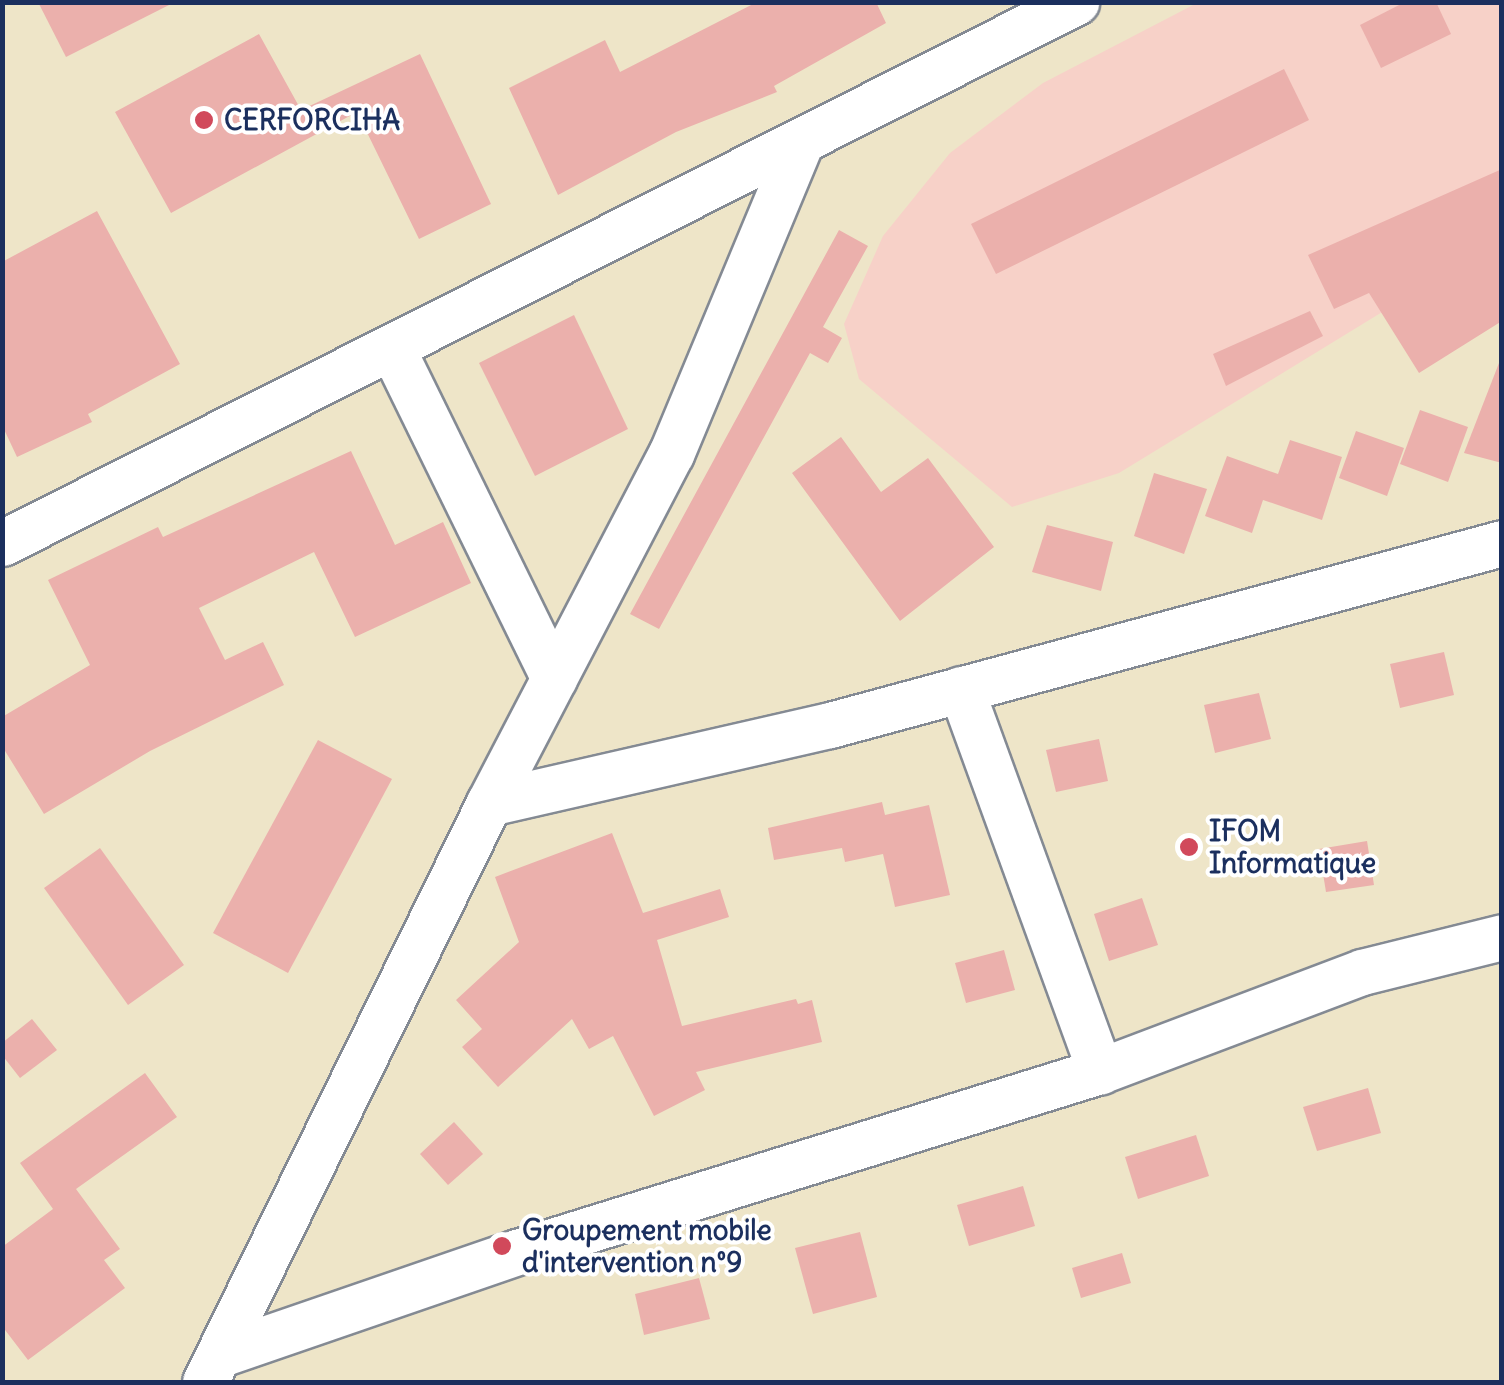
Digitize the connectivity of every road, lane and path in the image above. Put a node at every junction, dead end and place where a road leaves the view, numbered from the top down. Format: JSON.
{"nodes":[{"id":1,"x":1076,"y":2,"type":"edge"},
{"id":2,"x":800,"y":144,"type":"junction"},
{"id":3,"x":392,"y":348,"type":"junction"},
{"id":4,"x":2,"y":543,"type":"edge"},
{"id":5,"x":1502,"y":543,"type":"edge"},
{"id":6,"x":554,"y":678,"type":"junction"},
{"id":7,"x":961,"y":689,"type":"junction"},
{"id":8,"x":489,"y":803,"type":"junction"},
{"id":9,"x":1502,"y":937,"type":"edge"},
{"id":10,"x":1100,"y":1071,"type":"junction"},
{"id":11,"x":214,"y":1368,"type":"edge"}],
"edges":[{"from":1,"to":2,"type":"street"},
{"from":2,"to":3,"type":"street"},
{"from":2,"to":6,"type":"street"},
{"from":3,"to":4,"type":"street"},
{"from":3,"to":6,"type":"street"},
{"from":5,"to":7,"type":"street"},
{"from":6,"to":8,"type":"street"},
{"from":7,"to":8,"type":"street"},
{"from":7,"to":10,"type":"street"},
{"from":8,"to":11,"type":"street"},
{"from":9,"to":10,"type":"street"},
{"from":10,"to":11,"type":"street"}]}
